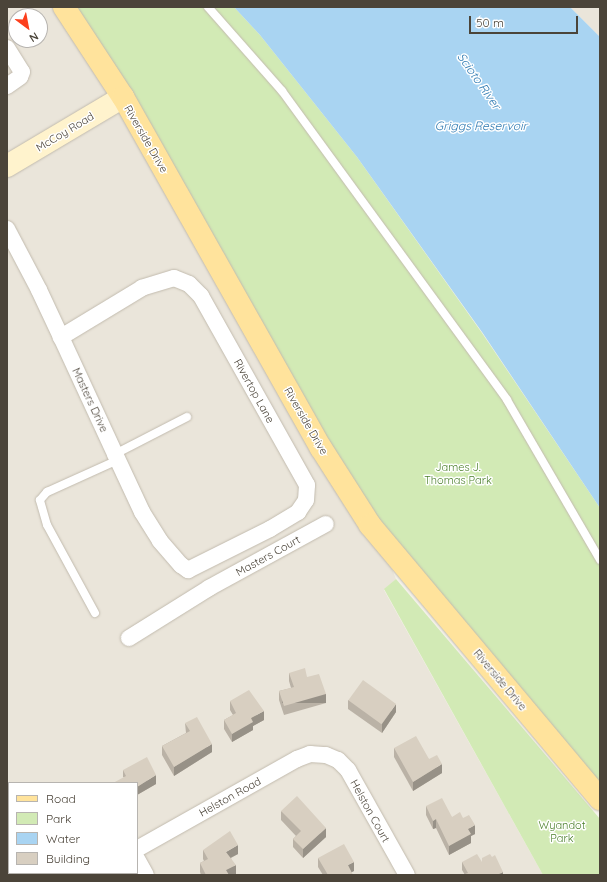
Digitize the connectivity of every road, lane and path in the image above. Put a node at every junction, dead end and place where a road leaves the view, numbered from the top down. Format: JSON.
{"nodes":[{"id":1,"x":64,"y":7,"type":"edge"},
{"id":2,"x":208,"y":7,"type":"edge"},
{"id":3,"x":7,"y":48,"type":"edge"},
{"id":4,"x":7,"y":86,"type":"edge"},
{"id":5,"x":123,"y":97,"type":"junction"},
{"id":6,"x":7,"y":166,"type":"edge"},
{"id":7,"x":7,"y":229,"type":"edge"},
{"id":8,"x":61,"y":336,"type":"junction"},
{"id":9,"x":187,"y":417,"type":"dead end"},
{"id":10,"x":116,"y":457,"type":"junction"},
{"id":11,"x":326,"y":524,"type":"dead end"},
{"id":12,"x":600,"y":560,"type":"edge"},
{"id":13,"x":185,"y":568,"type":"junction"},
{"id":14,"x":209,"y":588,"type":"junction"},
{"id":15,"x":95,"y":613,"type":"dead end"},
{"id":16,"x":129,"y":638,"type":"dead end"},
{"id":17,"x":326,"y":755,"type":"joint"},
{"id":18,"x":600,"y":799,"type":"edge"},
{"id":19,"x":138,"y":848,"type":"edge"},
{"id":20,"x":138,"y":861,"type":"edge"},
{"id":21,"x":146,"y":875,"type":"edge"},
{"id":22,"x":406,"y":875,"type":"edge"}],
"edges":[{"from":1,"to":5,"type":"main road","name":"Riverside Drive"},
{"from":2,"to":12,"type":"lane"},
{"from":3,"to":4,"type":"street"},
{"from":5,"to":6,"type":"main road","name":"McCoy Road"},
{"from":5,"to":18,"type":"main road","name":"Riverside Drive"},
{"from":7,"to":8,"type":"street","name":"Masters Drive"},
{"from":8,"to":10,"type":"street","name":"Masters Drive"},
{"from":8,"to":13,"type":"street","name":"Rivertop Lane"},
{"from":9,"to":10,"type":"lane"},
{"from":10,"to":13,"type":"street","name":"Masters Drive"},
{"from":10,"to":15,"type":"lane"},
{"from":11,"to":14,"type":"street","name":"Masters Court"},
{"from":13,"to":14,"type":"street"},
{"from":14,"to":16,"type":"street","name":"Masters Court"},
{"from":17,"to":19,"type":"street","name":"Helston Road"},
{"from":17,"to":22,"type":"street","name":"Helston Court"},
{"from":20,"to":21,"type":"street"}]}
